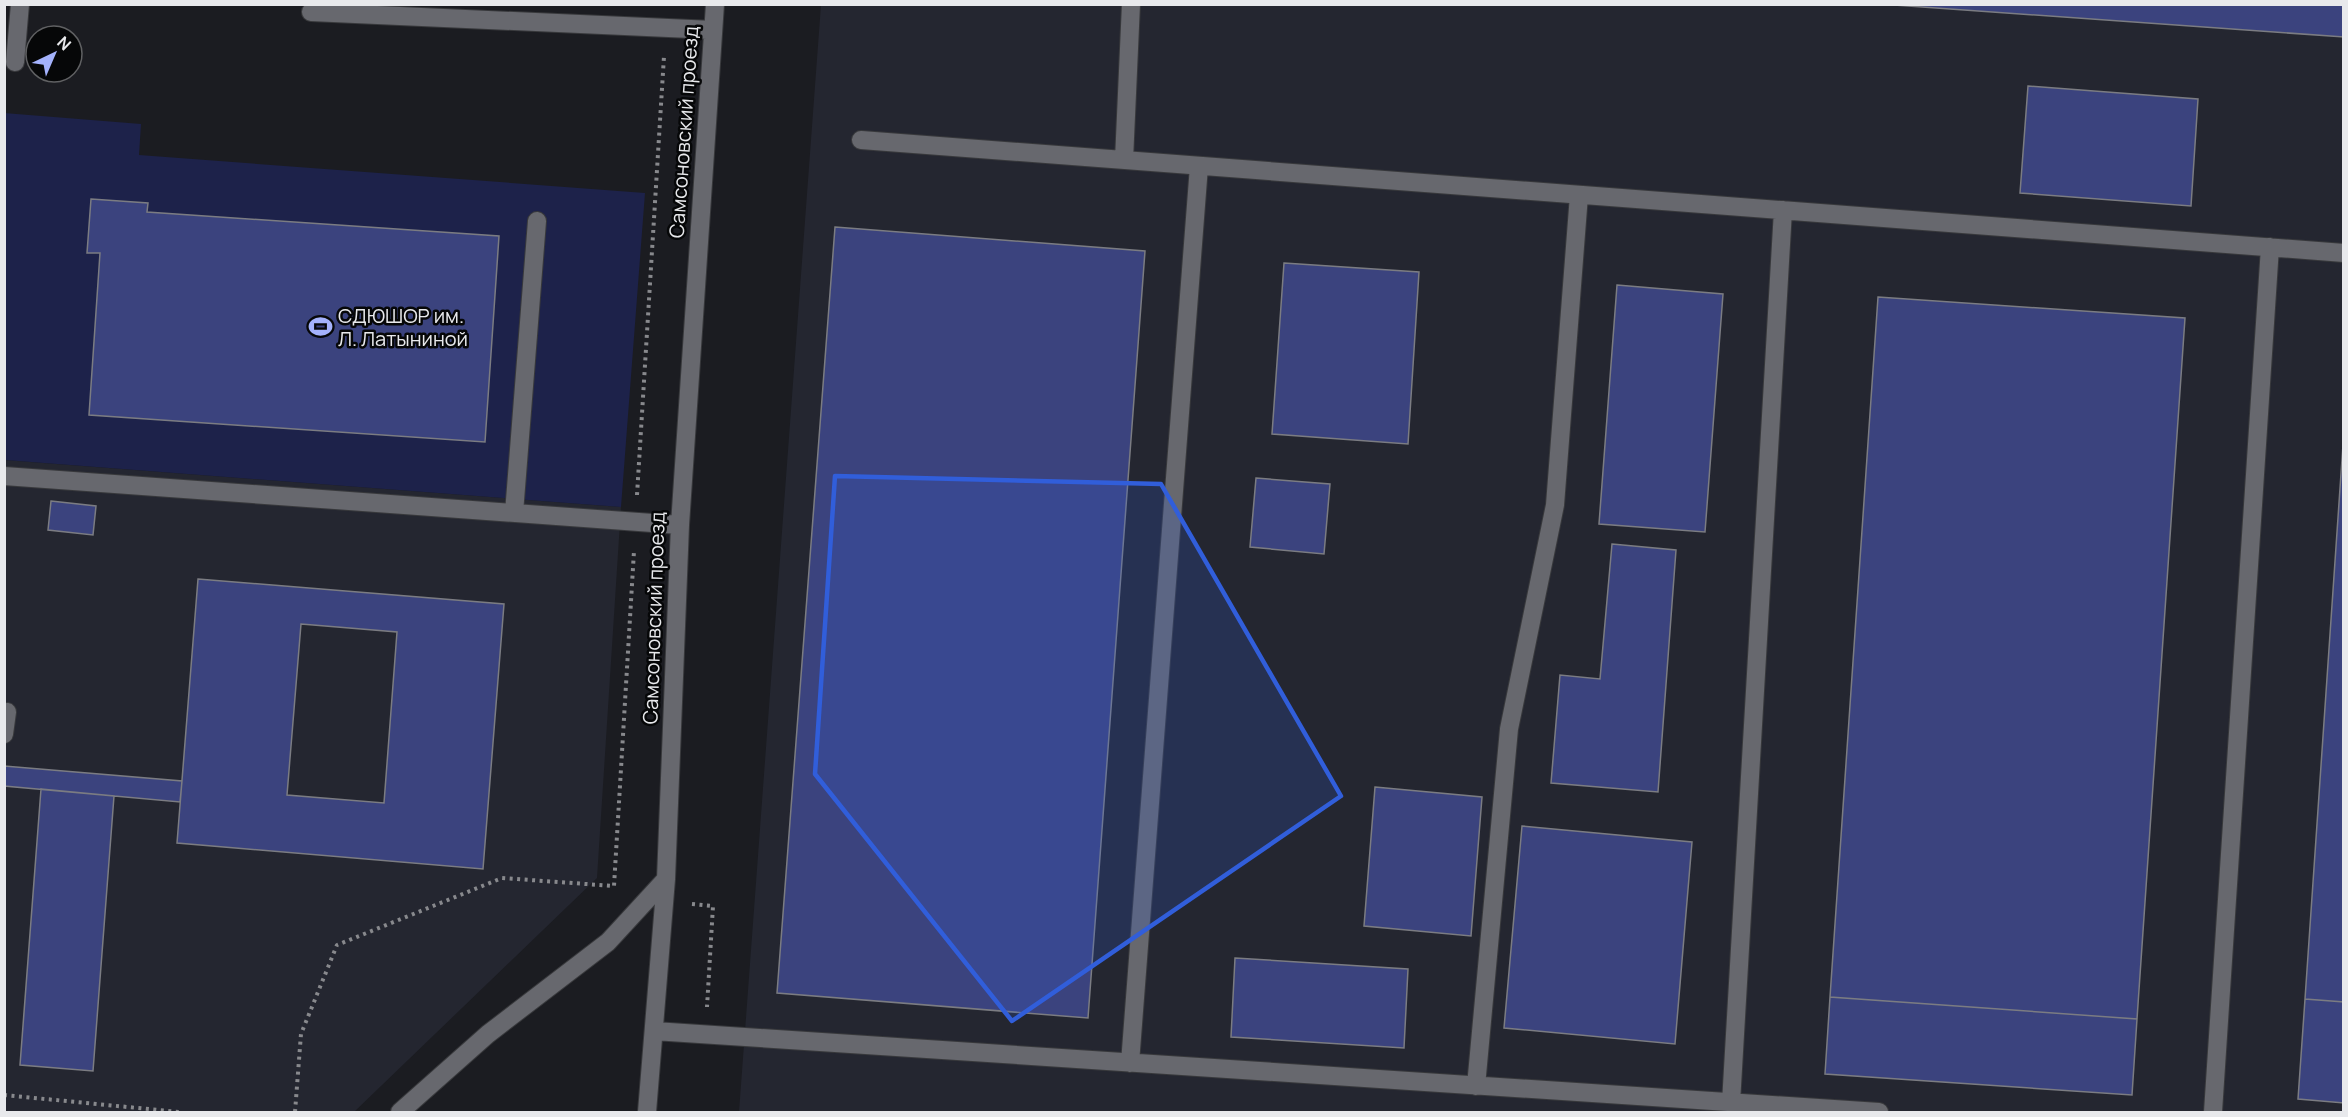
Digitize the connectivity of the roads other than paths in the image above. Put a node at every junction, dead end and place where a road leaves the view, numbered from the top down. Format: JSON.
{"nodes":[{"id":1,"x":20,"y":4,"type":"edge"},
{"id":2,"x":715,"y":4,"type":"edge"},
{"id":3,"x":1131,"y":4,"type":"edge"},
{"id":4,"x":311,"y":12,"type":"dead end"},
{"id":5,"x":713,"y":30,"type":"junction"},
{"id":6,"x":15,"y":62,"type":"dead end"},
{"id":7,"x":861,"y":140,"type":"dead end"},
{"id":8,"x":1124,"y":160,"type":"junction"},
{"id":9,"x":1200,"y":166,"type":"junction"},
{"id":10,"x":1579,"y":195,"type":"junction"},
{"id":11,"x":1783,"y":210,"type":"junction"},
{"id":12,"x":537,"y":222,"type":"dead end"},
{"id":13,"x":2270,"y":247,"type":"junction"},
{"id":14,"x":2343,"y":253,"type":"edge"},
{"id":15,"x":4,"y":476,"type":"edge"},
{"id":16,"x":514,"y":513,"type":"junction"},
{"id":17,"x":680,"y":525,"type":"junction"},
{"id":18,"x":7,"y":712,"type":"dead end"},
{"id":19,"x":4,"y":734,"type":"edge"},
{"id":20,"x":666,"y":879,"type":"junction"},
{"id":21,"x":654,"y":1031,"type":"junction"},
{"id":22,"x":1130,"y":1063,"type":"junction"},
{"id":23,"x":1476,"y":1086,"type":"junction"},
{"id":24,"x":1731,"y":1103,"type":"junction"},
{"id":25,"x":400,"y":1113,"type":"edge"},
{"id":26,"x":647,"y":1113,"type":"edge"},
{"id":27,"x":1879,"y":1113,"type":"edge"},
{"id":28,"x":2213,"y":1113,"type":"edge"}],
"edges":[{"from":1,"to":6,"type":"street"},
{"from":2,"to":5,"type":"street","name":"Самсоновский проезд"},
{"from":3,"to":8,"type":"street"},
{"from":4,"to":5,"type":"street"},
{"from":5,"to":17,"type":"street","name":"Самсоновский проезд"},
{"from":7,"to":8,"type":"street"},
{"from":8,"to":9,"type":"street"},
{"from":9,"to":10,"type":"street"},
{"from":9,"to":22,"type":"street"},
{"from":10,"to":11,"type":"street"},
{"from":10,"to":23,"type":"street"},
{"from":11,"to":13,"type":"street"},
{"from":11,"to":24,"type":"street"},
{"from":12,"to":16,"type":"street"},
{"from":13,"to":14,"type":"street"},
{"from":13,"to":28,"type":"street"},
{"from":15,"to":16,"type":"street"},
{"from":16,"to":17,"type":"street"},
{"from":17,"to":20,"type":"street","name":"Самсоновский проезд"},
{"from":18,"to":19,"type":"street"},
{"from":20,"to":21,"type":"street","name":"Самсоновский проезд"},
{"from":20,"to":25,"type":"street"},
{"from":21,"to":22,"type":"street"},
{"from":21,"to":26,"type":"street","name":"Самсоновский проезд"},
{"from":22,"to":23,"type":"street"},
{"from":23,"to":24,"type":"street"},
{"from":24,"to":27,"type":"street"}]}
